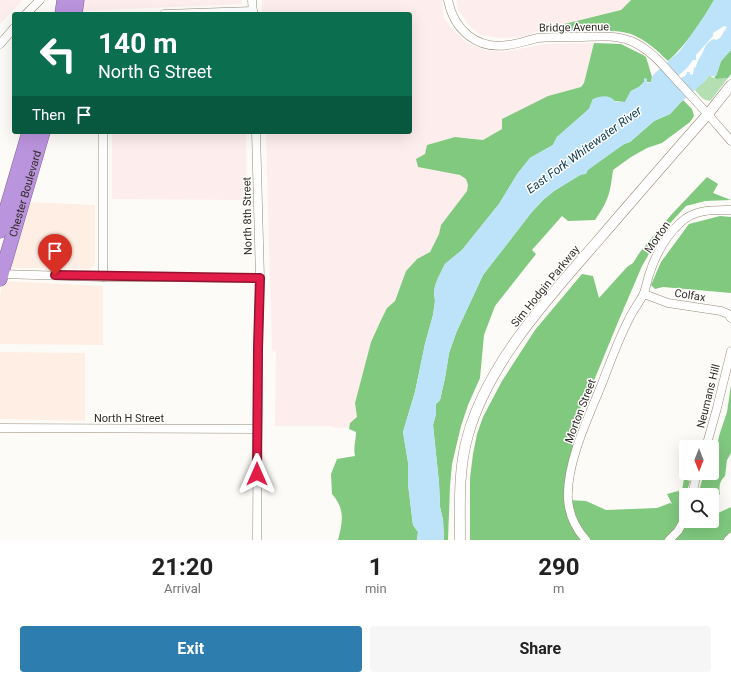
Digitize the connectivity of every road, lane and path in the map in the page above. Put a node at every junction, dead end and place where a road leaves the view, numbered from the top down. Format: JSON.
{"nodes":[{"id":1,"x":40,"y":0,"type":"edge"},
{"id":2,"x":64,"y":0,"type":"edge"},
{"id":3,"x":77,"y":0,"type":"edge"},
{"id":4,"x":252,"y":0,"type":"edge"},
{"id":5,"x":448,"y":0,"type":"edge"},
{"id":6,"x":28,"y":12,"type":"edge"},
{"id":7,"x":62,"y":12,"type":"edge"},
{"id":8,"x":75,"y":12,"type":"edge"},
{"id":9,"x":253,"y":12,"type":"edge"},
{"id":10,"x":12,"y":30,"type":"edge"},
{"id":11,"x":0,"y":44,"type":"edge"},
{"id":12,"x":731,"y":84,"type":"edge"},
{"id":13,"x":708,"y":114,"type":"junction"},
{"id":14,"x":28,"y":134,"type":"edge"},
{"id":15,"x":42,"y":134,"type":"edge"},
{"id":16,"x":103,"y":134,"type":"edge"},
{"id":17,"x":256,"y":134,"type":"edge"},
{"id":18,"x":731,"y":141,"type":"edge"},
{"id":19,"x":731,"y":210,"type":"edge"},
{"id":20,"x":0,"y":231,"type":"edge"},
{"id":21,"x":0,"y":276,"type":"edge"},
{"id":22,"x":102,"y":277,"type":"junction"},
{"id":23,"x":260,"y":278,"type":"junction"},
{"id":24,"x":644,"y":294,"type":"junction"},
{"id":25,"x":731,"y":318,"type":"edge"},
{"id":26,"x":731,"y":351,"type":"edge"},
{"id":27,"x":0,"y":428,"type":"edge"},
{"id":28,"x":257,"y":430,"type":"junction"},
{"id":29,"x":708,"y":440,"type":"edge"},
{"id":30,"x":680,"y":528,"type":"edge"},
{"id":31,"x":731,"y":537,"type":"edge"},
{"id":32,"x":257,"y":540,"type":"edge"},
{"id":33,"x":460,"y":540,"type":"edge"},
{"id":34,"x":586,"y":540,"type":"edge"},
{"id":35,"x":669,"y":540,"type":"edge"},
{"id":36,"x":728,"y":540,"type":"edge"}],
"edges":[{"from":1,"to":6,"type":"street"},
{"from":2,"to":7,"type":"highway"},
{"from":3,"to":8,"type":"highway"},
{"from":4,"to":9,"type":"street"},
{"from":5,"to":13,"type":"street","name":"Bridge Avenue"},
{"from":10,"to":11,"type":"street"},
{"from":12,"to":13,"type":"street","name":"Sim Hodgin Parkway"},
{"from":13,"to":18,"type":"street","name":"Bridge Avenue"},
{"from":13,"to":33,"type":"street","name":"Sim Hodgin Parkway"},
{"from":14,"to":20,"type":"highway","name":"Chester Boulevard"},
{"from":15,"to":21,"type":"highway","name":"Chester Boulevard"},
{"from":16,"to":22,"type":"street"},
{"from":17,"to":23,"type":"street","name":"North 8th Street"},
{"from":19,"to":24,"type":"street","name":"Morton"},
{"from":21,"to":22,"type":"street"},
{"from":22,"to":23,"type":"street"},
{"from":23,"to":28,"type":"street","name":"North 8th Street"},
{"from":24,"to":25,"type":"street","name":"Colfax"},
{"from":24,"to":34,"type":"street","name":"Morton Street"},
{"from":26,"to":29,"type":"street","name":"Neumans Hill"},
{"from":27,"to":28,"type":"street","name":"North H Street"},
{"from":28,"to":32,"type":"street","name":"North 8th Street"},
{"from":30,"to":35,"type":"street"},
{"from":31,"to":36,"type":"street"}]}
